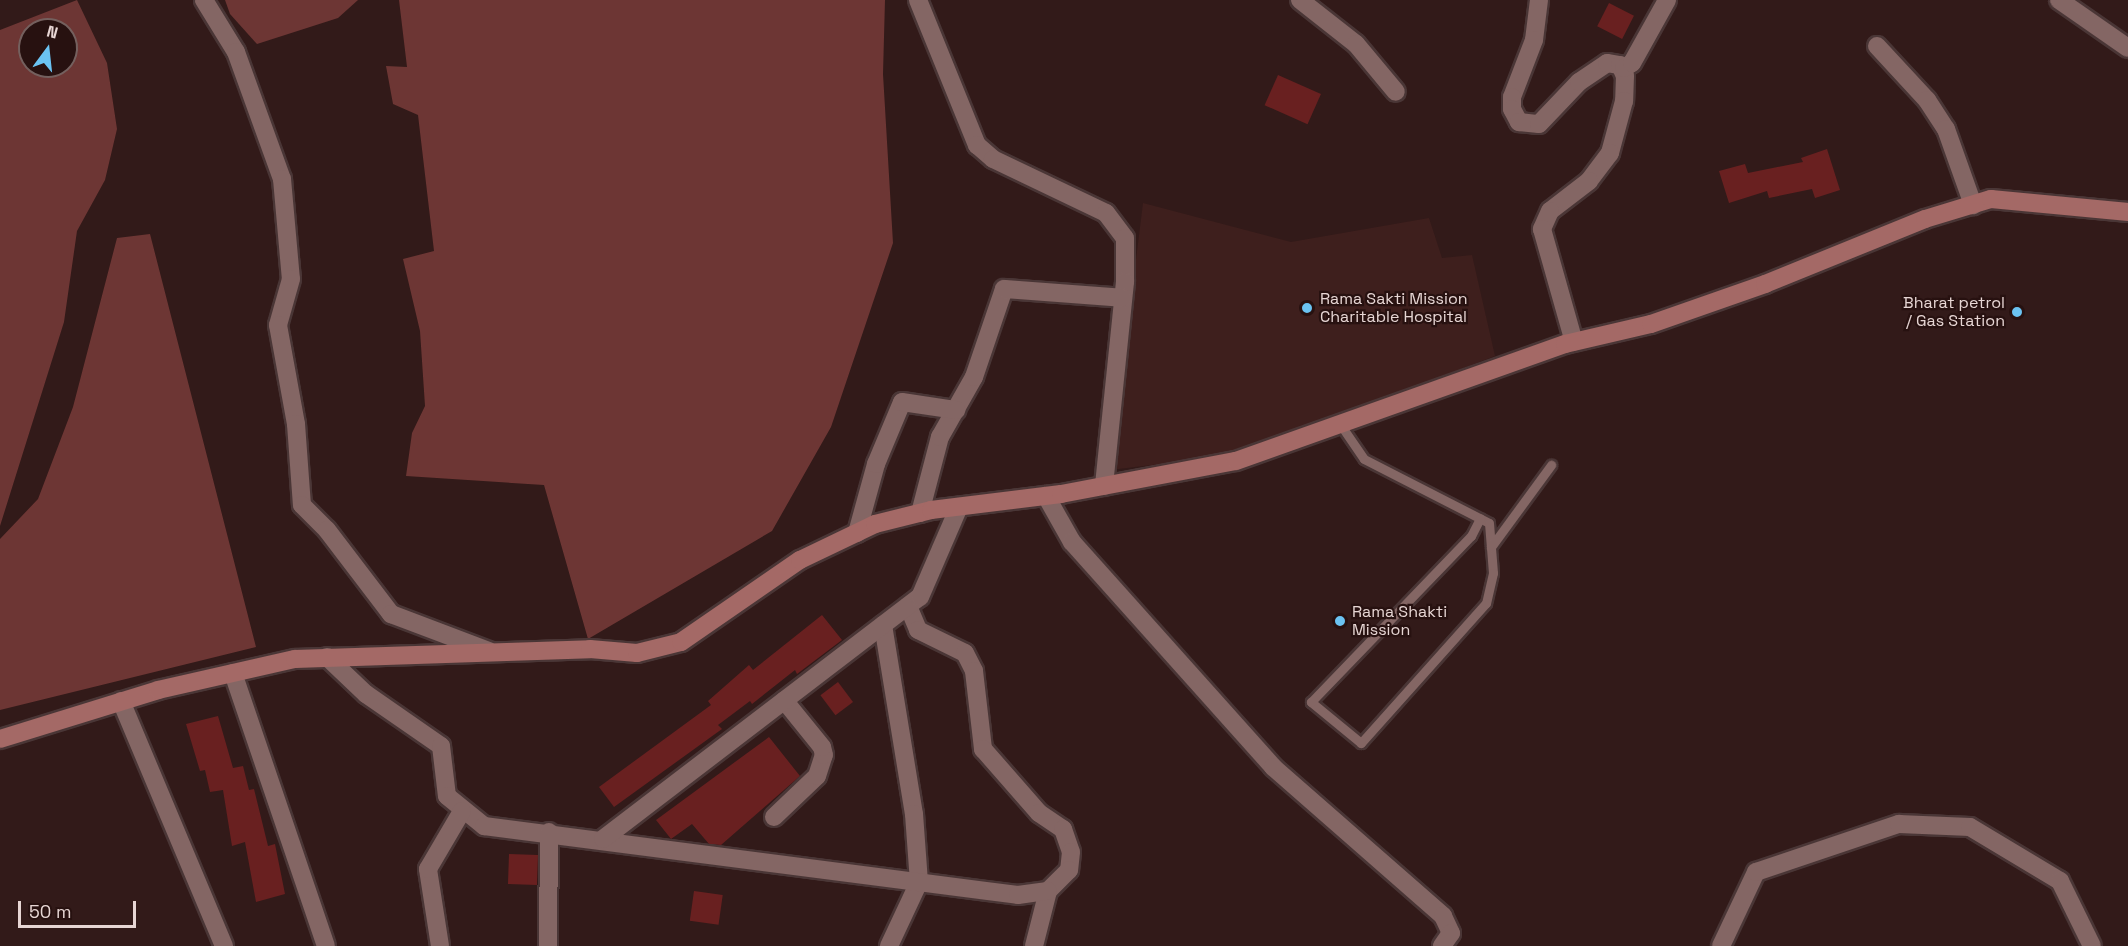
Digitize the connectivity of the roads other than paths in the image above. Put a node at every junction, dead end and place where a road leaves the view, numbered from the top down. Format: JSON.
{"nodes":[{"id":1,"x":204,"y":0,"type":"edge"},
{"id":2,"x":918,"y":0,"type":"edge"},
{"id":3,"x":1300,"y":0,"type":"edge"},
{"id":4,"x":1539,"y":0,"type":"edge"},
{"id":5,"x":1667,"y":0,"type":"edge"},
{"id":6,"x":2059,"y":0,"type":"edge"},
{"id":7,"x":1877,"y":46,"type":"dead end"},
{"id":8,"x":2128,"y":48,"type":"edge"},
{"id":9,"x":1624,"y":68,"type":"junction"},
{"id":10,"x":1396,"y":92,"type":"dead end"},
{"id":11,"x":1973,"y":204,"type":"junction"},
{"id":12,"x":2128,"y":212,"type":"edge"},
{"id":13,"x":1123,"y":298,"type":"junction"},
{"id":14,"x":1574,"y":342,"type":"junction"},
{"id":15,"x":956,"y":410,"type":"junction"},
{"id":16,"x":1340,"y":424,"type":"junction"},
{"id":17,"x":1551,"y":465,"type":"dead end"},
{"id":18,"x":1104,"y":486,"type":"junction"},
{"id":19,"x":1046,"y":496,"type":"junction"},
{"id":20,"x":959,"y":507,"type":"junction"},
{"id":21,"x":920,"y":513,"type":"junction"},
{"id":22,"x":1480,"y":518,"type":"junction"},
{"id":23,"x":857,"y":533,"type":"junction"},
{"id":24,"x":1491,"y":547,"type":"junction"},
{"id":25,"x":908,"y":606,"type":"junction"},
{"id":26,"x":883,"y":625,"type":"junction"},
{"id":27,"x":492,"y":652,"type":"junction"},
{"id":28,"x":327,"y":657,"type":"junction"},
{"id":29,"x":233,"y":673,"type":"junction"},
{"id":30,"x":784,"y":700,"type":"junction"},
{"id":31,"x":121,"y":701,"type":"junction"},
{"id":32,"x":0,"y":739,"type":"edge"},
{"id":33,"x":462,"y":811,"type":"junction"},
{"id":34,"x":774,"y":818,"type":"dead end"},
{"id":35,"x":549,"y":832,"type":"junction"},
{"id":36,"x":603,"y":839,"type":"junction"},
{"id":37,"x":919,"y":882,"type":"junction"},
{"id":38,"x":1048,"y":891,"type":"junction"},
{"id":39,"x":224,"y":946,"type":"edge"},
{"id":40,"x":326,"y":946,"type":"edge"},
{"id":41,"x":440,"y":946,"type":"edge"},
{"id":42,"x":548,"y":946,"type":"edge"},
{"id":43,"x":890,"y":946,"type":"edge"},
{"id":44,"x":1034,"y":946,"type":"edge"},
{"id":45,"x":1442,"y":946,"type":"edge"},
{"id":46,"x":1721,"y":946,"type":"edge"},
{"id":47,"x":2092,"y":946,"type":"edge"}],
"edges":[{"from":1,"to":27,"type":"street"},
{"from":2,"to":13,"type":"street"},
{"from":3,"to":10,"type":"street"},
{"from":4,"to":9,"type":"street"},
{"from":5,"to":9,"type":"street"},
{"from":6,"to":8,"type":"street"},
{"from":7,"to":11,"type":"street"},
{"from":9,"to":14,"type":"street"},
{"from":11,"to":12,"type":"street"},
{"from":11,"to":14,"type":"street"},
{"from":13,"to":15,"type":"street"},
{"from":13,"to":18,"type":"street"},
{"from":14,"to":16,"type":"street"},
{"from":15,"to":21,"type":"street"},
{"from":15,"to":23,"type":"street"},
{"from":16,"to":18,"type":"street"},
{"from":16,"to":22,"type":"lane"},
{"from":17,"to":24,"type":"lane"},
{"from":18,"to":19,"type":"street"},
{"from":19,"to":20,"type":"street"},
{"from":19,"to":45,"type":"street"},
{"from":20,"to":21,"type":"street"},
{"from":20,"to":25,"type":"street"},
{"from":21,"to":23,"type":"street"},
{"from":22,"to":24,"type":"lane"},
{"from":22,"to":24,"type":"lane"},
{"from":23,"to":27,"type":"street"},
{"from":25,"to":26,"type":"street"},
{"from":25,"to":38,"type":"street"},
{"from":26,"to":30,"type":"street"},
{"from":26,"to":37,"type":"street"},
{"from":27,"to":28,"type":"street"},
{"from":28,"to":29,"type":"street"},
{"from":28,"to":33,"type":"street"},
{"from":29,"to":31,"type":"street"},
{"from":29,"to":40,"type":"street"},
{"from":30,"to":34,"type":"street"},
{"from":30,"to":36,"type":"street"},
{"from":31,"to":32,"type":"street"},
{"from":31,"to":39,"type":"street"},
{"from":33,"to":35,"type":"street"},
{"from":33,"to":41,"type":"street"},
{"from":35,"to":36,"type":"street"},
{"from":35,"to":42,"type":"street"},
{"from":36,"to":37,"type":"street"},
{"from":37,"to":38,"type":"street"},
{"from":37,"to":43,"type":"street"},
{"from":38,"to":44,"type":"street"},
{"from":46,"to":47,"type":"street"}]}
